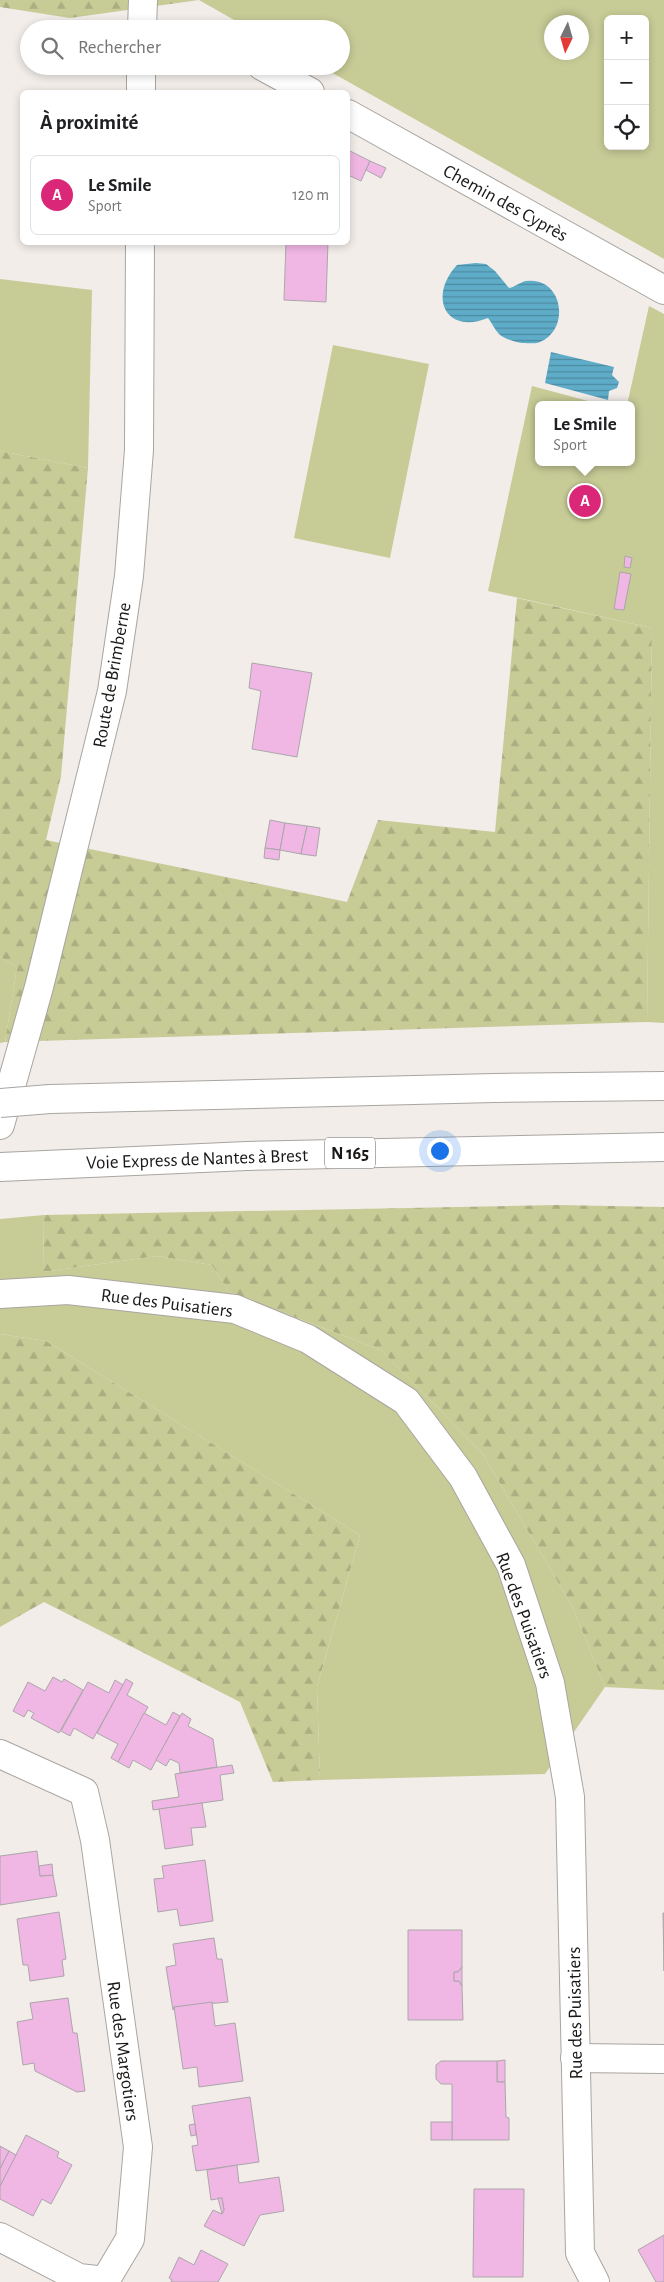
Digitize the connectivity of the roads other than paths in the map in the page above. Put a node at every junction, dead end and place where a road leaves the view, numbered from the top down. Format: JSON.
{"nodes":[{"id":1,"x":143,"y":0,"type":"edge"},
{"id":2,"x":142,"y":20,"type":"edge"},
{"id":3,"x":141,"y":75,"type":"edge"},
{"id":4,"x":279,"y":75,"type":"edge"},
{"id":5,"x":141,"y":90,"type":"edge"},
{"id":6,"x":306,"y":90,"type":"edge"},
{"id":7,"x":350,"y":115,"type":"edge"},
{"id":8,"x":140,"y":245,"type":"edge"},
{"id":9,"x":664,"y":290,"type":"edge"},
{"id":10,"x":664,"y":1086,"type":"edge"},
{"id":11,"x":0,"y":1102,"type":"edge"},
{"id":12,"x":0,"y":1125,"type":"edge"},
{"id":13,"x":664,"y":1147,"type":"edge"},
{"id":14,"x":0,"y":1167,"type":"edge"},
{"id":15,"x":0,"y":1294,"type":"edge"},
{"id":16,"x":0,"y":1754,"type":"edge"},
{"id":17,"x":575,"y":2058,"type":"junction"},
{"id":18,"x":664,"y":2059,"type":"edge"},
{"id":19,"x":0,"y":2237,"type":"edge"},
{"id":20,"x":595,"y":2282,"type":"edge"}],
"edges":[{"from":1,"to":2,"type":"main road"},
{"from":3,"to":5,"type":"main road"},
{"from":4,"to":6,"type":"main road"},
{"from":7,"to":9,"type":"main road","name":"Chemin des Cyprès"},
{"from":8,"to":12,"type":"main road","name":"Route de Brimberne"},
{"from":10,"to":11,"type":"main road","bridge":true},
{"from":13,"to":14,"type":"main road","name":"Voie Express de Nantes à Brest","number":"N 165"},
{"from":15,"to":17,"type":"main road","name":"Rue des Puisatiers"},
{"from":16,"to":19,"type":"main road","name":"Rue des Margotiers"},
{"from":17,"to":18,"type":"main road"},
{"from":17,"to":20,"type":"main road","name":"Rue des Puisatiers"}]}
